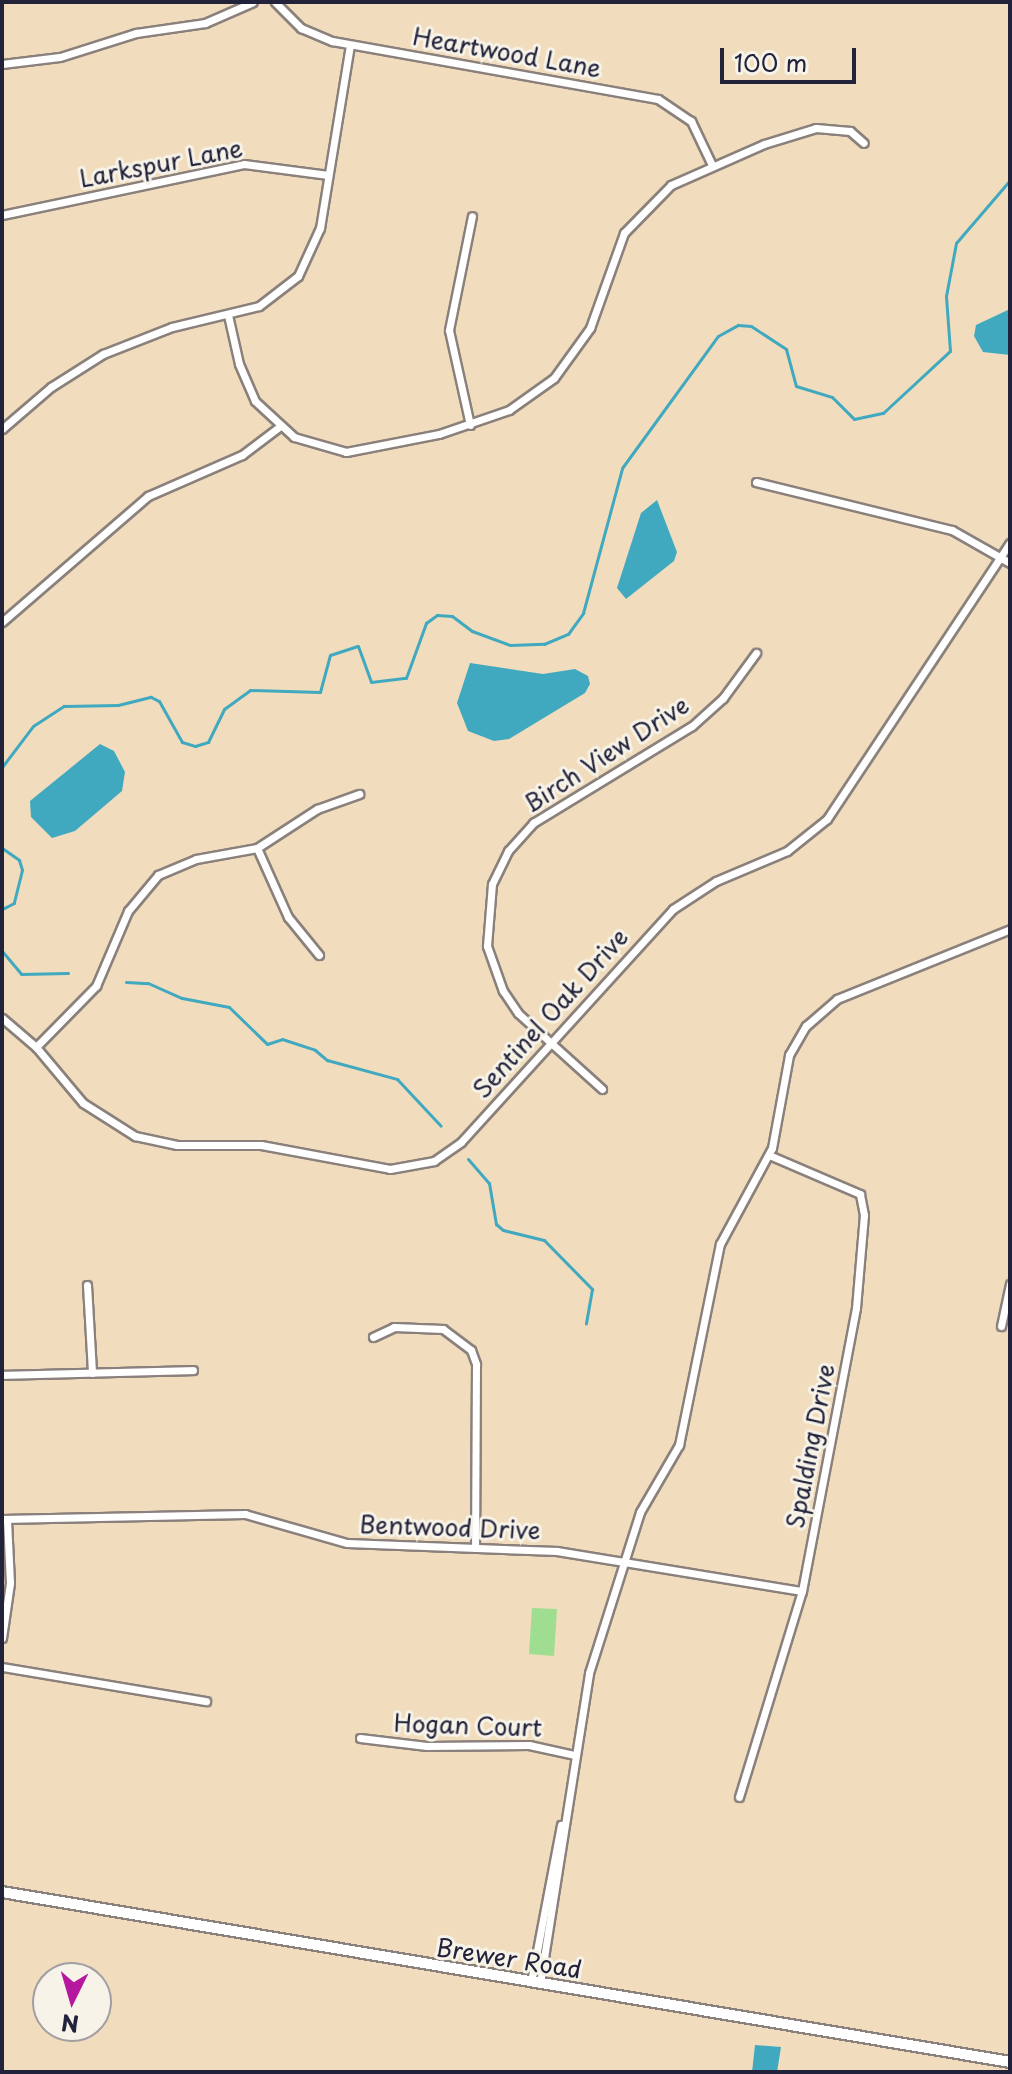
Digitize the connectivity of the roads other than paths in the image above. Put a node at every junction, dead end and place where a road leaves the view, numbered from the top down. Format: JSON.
{"nodes":[{"id":1,"x":253,"y":2,"type":"edge"},
{"id":2,"x":275,"y":2,"type":"edge"},
{"id":3,"x":350,"y":45,"type":"junction"},
{"id":4,"x":2,"y":64,"type":"edge"},
{"id":5,"x":864,"y":143,"type":"dead end"},
{"id":6,"x":712,"y":165,"type":"junction"},
{"id":7,"x":328,"y":175,"type":"junction"},
{"id":8,"x":2,"y":215,"type":"edge"},
{"id":9,"x":472,"y":216,"type":"dead end"},
{"id":10,"x":228,"y":315,"type":"junction"},
{"id":11,"x":470,"y":425,"type":"junction"},
{"id":12,"x":279,"y":427,"type":"junction"},
{"id":13,"x":2,"y":429,"type":"edge"},
{"id":14,"x":756,"y":482,"type":"dead end"},
{"id":15,"x":1010,"y":543,"type":"edge"},
{"id":16,"x":1000,"y":556,"type":"junction"},
{"id":17,"x":1010,"y":563,"type":"edge"},
{"id":18,"x":2,"y":622,"type":"edge"},
{"id":19,"x":756,"y":653,"type":"dead end"},
{"id":20,"x":359,"y":794,"type":"dead end"},
{"id":21,"x":257,"y":848,"type":"junction"},
{"id":22,"x":1010,"y":929,"type":"edge"},
{"id":23,"x":319,"y":955,"type":"dead end"},
{"id":24,"x":2,"y":1018,"type":"edge"},
{"id":25,"x":551,"y":1043,"type":"junction"},
{"id":26,"x":36,"y":1047,"type":"junction"},
{"id":27,"x":602,"y":1089,"type":"dead end"},
{"id":28,"x":769,"y":1155,"type":"junction"},
{"id":29,"x":1010,"y":1284,"type":"edge"},
{"id":30,"x":87,"y":1285,"type":"dead end"},
{"id":31,"x":1001,"y":1326,"type":"dead end"},
{"id":32,"x":373,"y":1337,"type":"dead end"},
{"id":33,"x":193,"y":1370,"type":"dead end"},
{"id":34,"x":92,"y":1373,"type":"junction"},
{"id":35,"x":2,"y":1375,"type":"edge"},
{"id":36,"x":5,"y":1519,"type":"edge"},
{"id":37,"x":475,"y":1548,"type":"junction"},
{"id":38,"x":626,"y":1562,"type":"junction"},
{"id":39,"x":802,"y":1591,"type":"junction"},
{"id":40,"x":2,"y":1638,"type":"edge"},
{"id":41,"x":2,"y":1667,"type":"edge"},
{"id":42,"x":206,"y":1701,"type":"dead end"},
{"id":43,"x":360,"y":1738,"type":"dead end"},
{"id":44,"x":574,"y":1755,"type":"junction"},
{"id":45,"x":739,"y":1797,"type":"dead end"},
{"id":46,"x":2,"y":1892,"type":"edge"},
{"id":47,"x":536,"y":1982,"type":"junction"},
{"id":48,"x":1010,"y":2062,"type":"edge"}],
"edges":[{"from":1,"to":4,"type":"street"},
{"from":2,"to":3,"type":"street","name":"Heartwood Lane"},
{"from":3,"to":6,"type":"street","name":"Heartwood Lane"},
{"from":3,"to":7,"type":"street"},
{"from":5,"to":6,"type":"street"},
{"from":6,"to":11,"type":"street"},
{"from":7,"to":8,"type":"street","name":"Larkspur Lane"},
{"from":7,"to":10,"type":"street"},
{"from":9,"to":11,"type":"street"},
{"from":10,"to":12,"type":"street"},
{"from":10,"to":13,"type":"street"},
{"from":11,"to":12,"type":"street"},
{"from":12,"to":18,"type":"street"},
{"from":14,"to":16,"type":"street"},
{"from":15,"to":16,"type":"street","name":"Sentinel Oak Drive"},
{"from":16,"to":17,"type":"street"},
{"from":16,"to":25,"type":"street","name":"Sentinel Oak Drive"},
{"from":19,"to":25,"type":"street","name":"Birch View Drive"},
{"from":20,"to":21,"type":"street"},
{"from":21,"to":23,"type":"street"},
{"from":21,"to":26,"type":"street"},
{"from":22,"to":28,"type":"street"},
{"from":24,"to":26,"type":"street","name":"Sentinel Oak Drive"},
{"from":25,"to":26,"type":"street","name":"Sentinel Oak Drive"},
{"from":25,"to":27,"type":"street","name":"Birch View Drive"},
{"from":28,"to":38,"type":"street"},
{"from":28,"to":39,"type":"street","name":"Spalding Drive"},
{"from":29,"to":31,"type":"street"},
{"from":30,"to":34,"type":"street"},
{"from":32,"to":37,"type":"street"},
{"from":33,"to":34,"type":"street"},
{"from":34,"to":35,"type":"street"},
{"from":36,"to":37,"type":"street","name":"Bentwood Drive"},
{"from":36,"to":40,"type":"street"},
{"from":37,"to":38,"type":"street","name":"Bentwood Drive"},
{"from":38,"to":39,"type":"street","name":"Bentwood Drive"},
{"from":38,"to":44,"type":"street"},
{"from":39,"to":45,"type":"street","name":"Spalding Drive"},
{"from":41,"to":42,"type":"street"},
{"from":43,"to":44,"type":"street","name":"Hogan Court"},
{"from":44,"to":47,"type":"street"},
{"from":46,"to":47,"type":"street","name":"Brewer Road"},
{"from":47,"to":48,"type":"street","name":"Brewer Road"}]}
